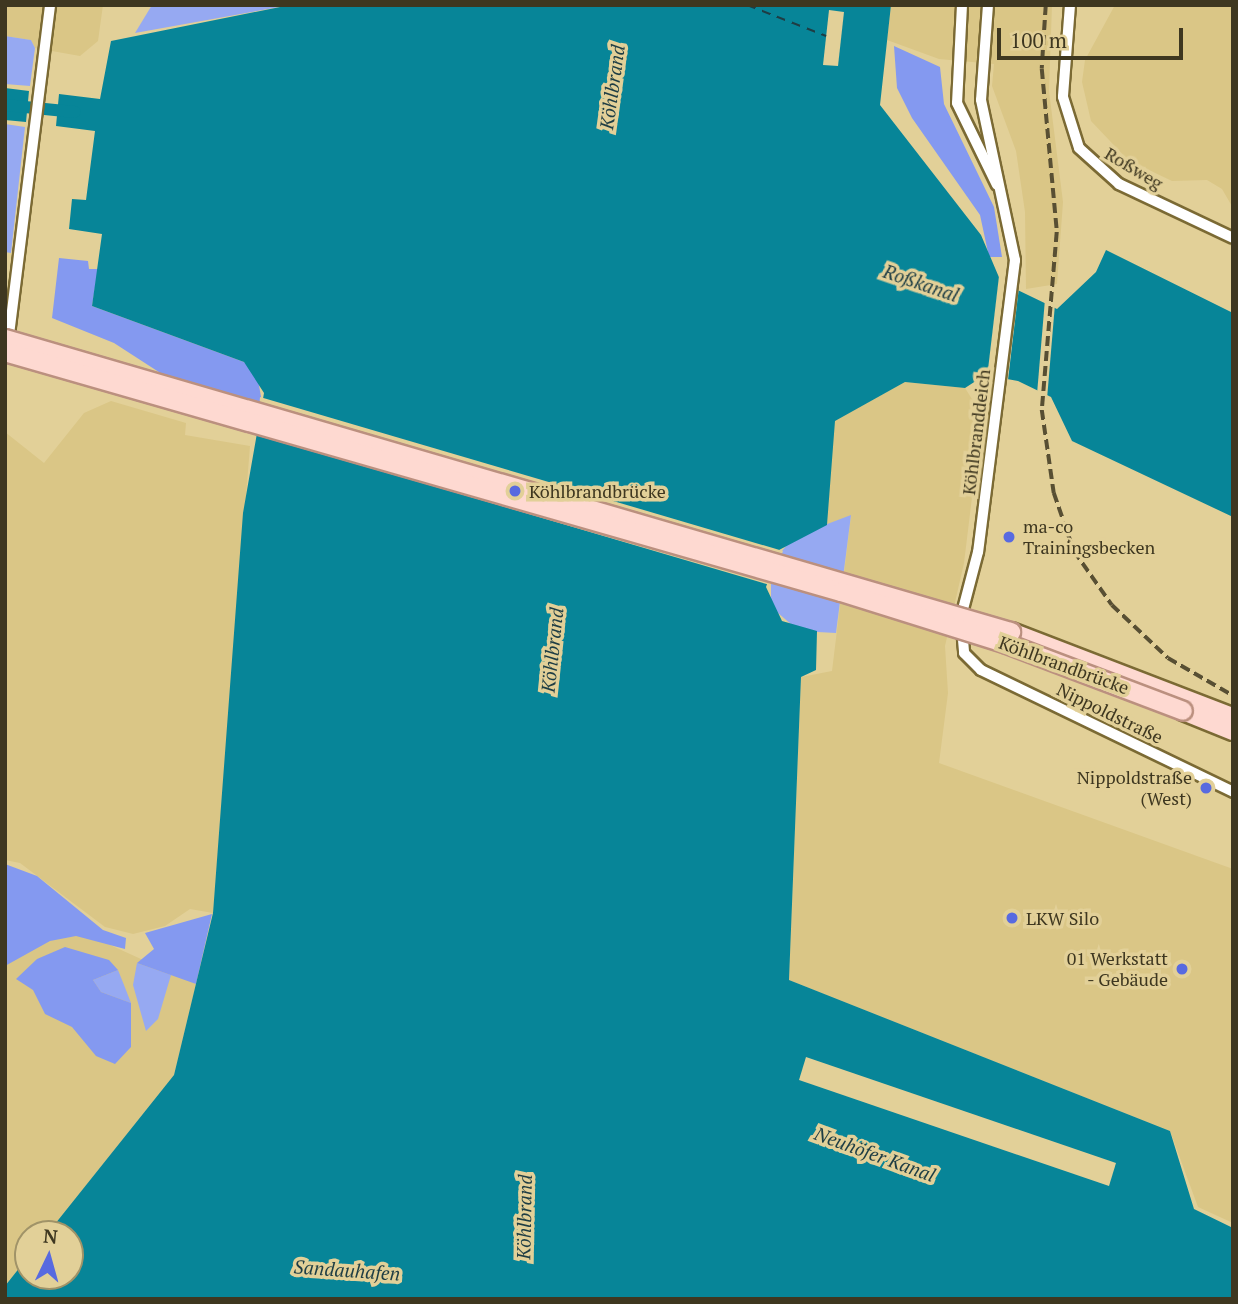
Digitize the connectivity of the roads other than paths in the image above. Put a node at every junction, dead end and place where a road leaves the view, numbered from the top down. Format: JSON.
{"nodes":[{"id":1,"x":50,"y":5,"type":"edge"},
{"id":2,"x":962,"y":5,"type":"edge"},
{"id":3,"x":988,"y":5,"type":"edge"},
{"id":4,"x":1070,"y":5,"type":"edge"},
{"id":5,"x":1006,"y":200,"type":"junction"},
{"id":6,"x":1233,"y":238,"type":"edge"},
{"id":7,"x":5,"y":339,"type":"edge"},
{"id":8,"x":5,"y":354,"type":"edge"},
{"id":9,"x":973,"y":664,"type":"joint"},
{"id":10,"x":1233,"y":717,"type":"edge"},
{"id":11,"x":1233,"y":731,"type":"edge"},
{"id":12,"x":1233,"y":792,"type":"edge"}],
"edges":[{"from":1,"to":8,"type":"street"},
{"from":2,"to":5,"type":"street","name":"Köhlbranddeich"},
{"from":3,"to":5,"type":"street","name":"Köhlbranddeich"},
{"from":4,"to":6,"type":"street","name":"Roßweg"},
{"from":5,"to":9,"type":"street","name":"Köhlbranddeich"},
{"from":7,"to":10,"type":"main road","name":"Köhlbrandbrücke","bridge":true},
{"from":8,"to":11,"type":"main road","name":"Köhlbrandbrücke","bridge":true},
{"from":9,"to":12,"type":"street","name":"Nippoldstraße"}]}
